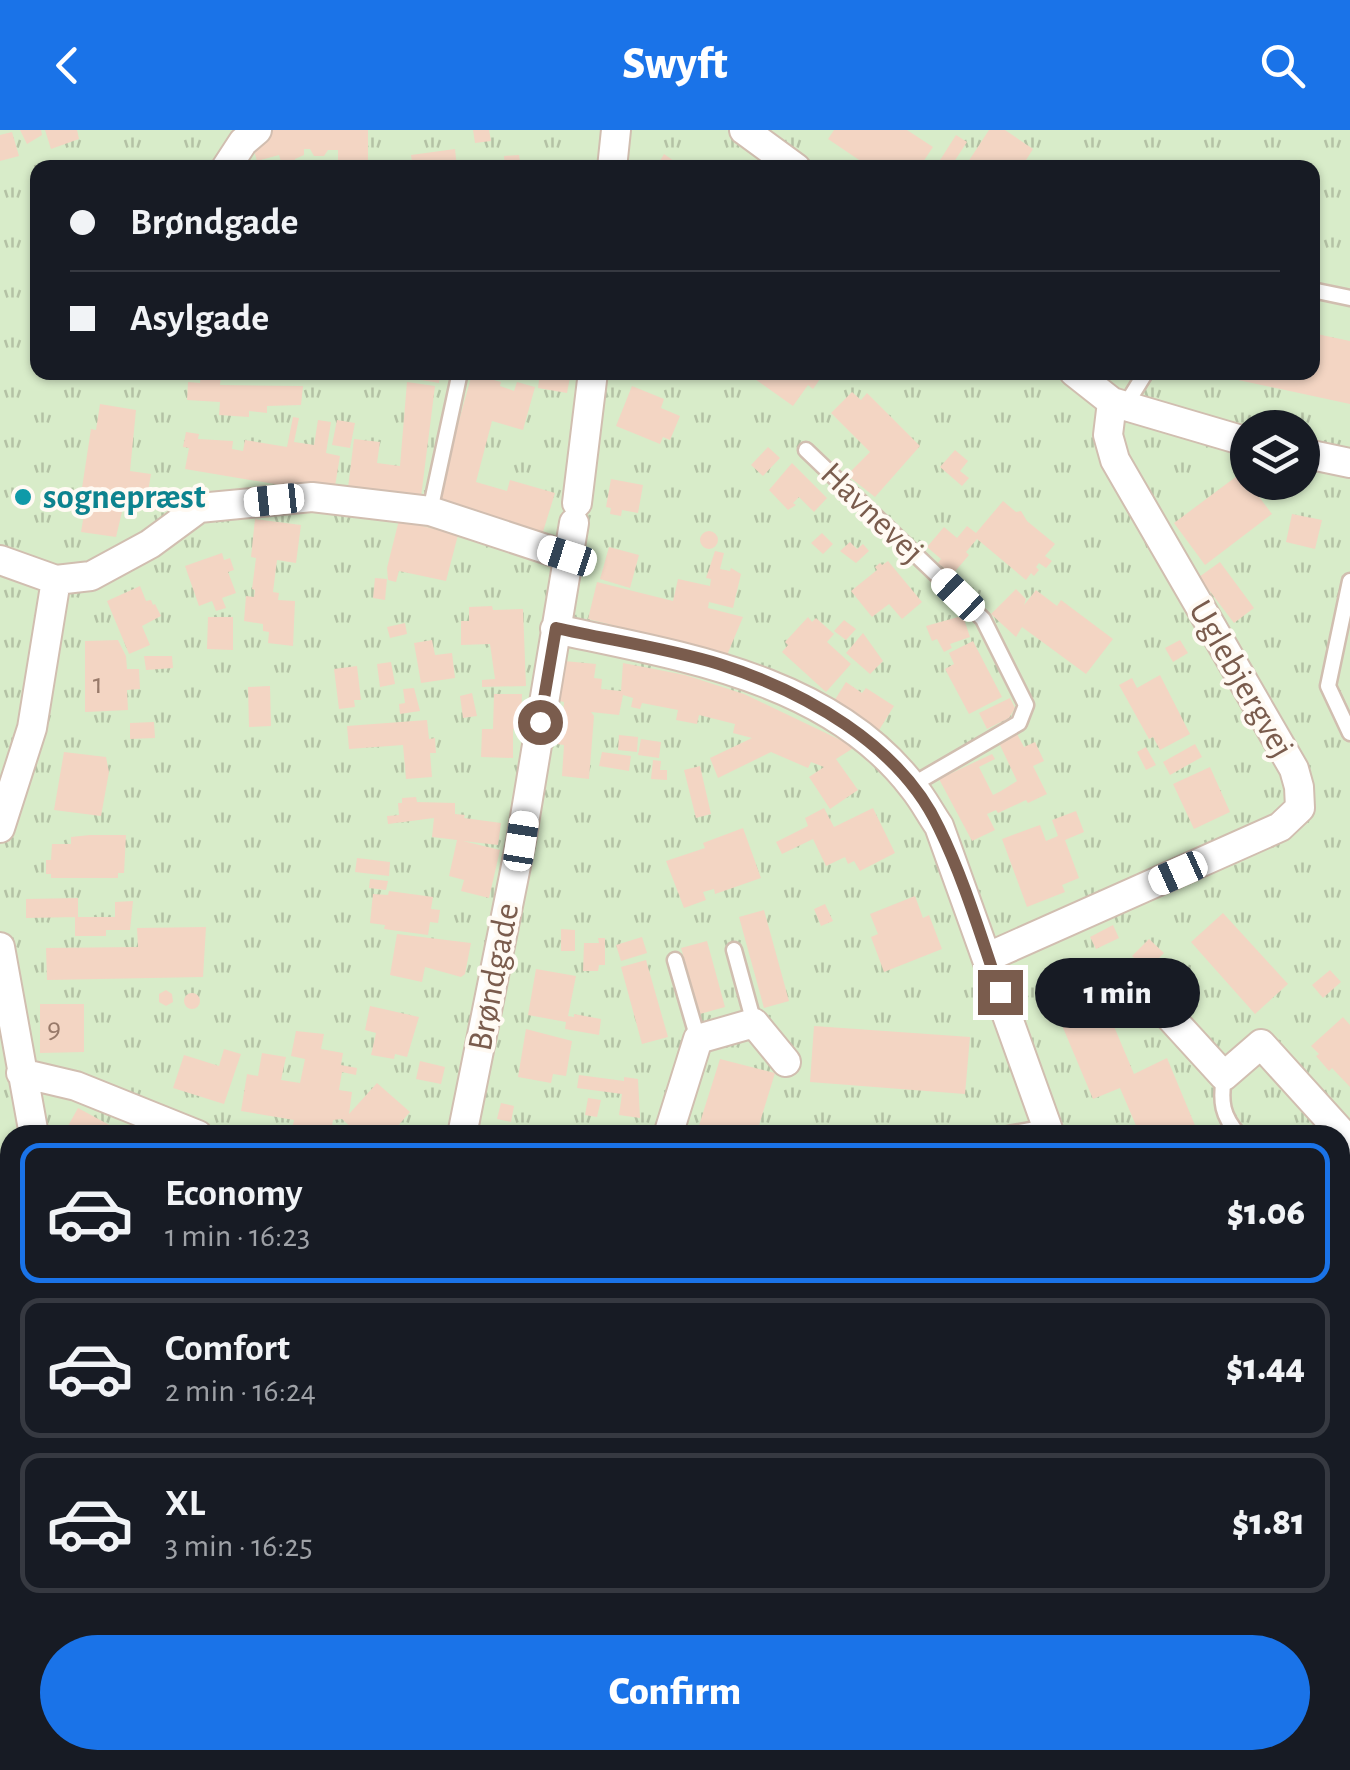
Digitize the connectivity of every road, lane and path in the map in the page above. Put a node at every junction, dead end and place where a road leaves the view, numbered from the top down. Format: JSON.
{"nodes":[{"id":1,"x":256,"y":130,"type":"edge"},
{"id":2,"x":616,"y":130,"type":"edge"},
{"id":3,"x":744,"y":130,"type":"edge"},
{"id":4,"x":231,"y":160,"type":"edge"},
{"id":5,"x":613,"y":160,"type":"edge"},
{"id":6,"x":785,"y":160,"type":"edge"},
{"id":7,"x":1320,"y":292,"type":"edge"},
{"id":8,"x":1350,"y":298,"type":"edge"},
{"id":9,"x":458,"y":380,"type":"edge"},
{"id":10,"x":592,"y":380,"type":"edge"},
{"id":11,"x":1085,"y":380,"type":"edge"},
{"id":12,"x":1139,"y":380,"type":"edge"},
{"id":13,"x":1119,"y":404,"type":"junction"},
{"id":14,"x":1230,"y":437,"type":"edge"},
{"id":15,"x":806,"y":450,"type":"dead end"},
{"id":16,"x":1320,"y":457,"type":"edge"},
{"id":17,"x":1350,"y":463,"type":"edge"},
{"id":18,"x":430,"y":511,"type":"junction"},
{"id":19,"x":567,"y":556,"type":"junction"},
{"id":20,"x":0,"y":560,"type":"edge"},
{"id":21,"x":56,"y":580,"type":"junction"},
{"id":22,"x":1350,"y":581,"type":"edge"},
{"id":23,"x":556,"y":628,"type":"junction"},
{"id":24,"x":1350,"y":733,"type":"edge"},
{"id":25,"x":912,"y":785,"type":"junction"},
{"id":26,"x":0,"y":828,"type":"edge"},
{"id":27,"x":0,"y":947,"type":"edge"},
{"id":28,"x":734,"y":950,"type":"dead end"},
{"id":29,"x":988,"y":958,"type":"junction"},
{"id":30,"x":675,"y":960,"type":"dead end"},
{"id":31,"x":1139,"y":983,"type":"dead end"},
{"id":32,"x":754,"y":1023,"type":"junction"},
{"id":33,"x":698,"y":1039,"type":"junction"},
{"id":34,"x":786,"y":1062,"type":"dead end"},
{"id":35,"x":21,"y":1074,"type":"junction"},
{"id":36,"x":1224,"y":1076,"type":"junction"},
{"id":37,"x":32,"y":1125,"type":"edge"},
{"id":38,"x":173,"y":1125,"type":"edge"},
{"id":39,"x":464,"y":1125,"type":"edge"},
{"id":40,"x":671,"y":1125,"type":"edge"},
{"id":41,"x":1046,"y":1125,"type":"edge"},
{"id":42,"x":1231,"y":1125,"type":"edge"},
{"id":43,"x":1335,"y":1125,"type":"edge"}],
"edges":[{"from":1,"to":4,"type":"street"},
{"from":2,"to":5,"type":"street"},
{"from":3,"to":6,"type":"street"},
{"from":7,"to":8,"type":"lane"},
{"from":9,"to":18,"type":"lane"},
{"from":10,"to":19,"type":"street","name":"Brøndgade"},
{"from":11,"to":13,"type":"street"},
{"from":12,"to":13,"type":"lane"},
{"from":13,"to":14,"type":"street"},
{"from":13,"to":29,"type":"street","name":"Uglebjergvej"},
{"from":15,"to":25,"type":"lane","name":"Havnevej"},
{"from":16,"to":17,"type":"street"},
{"from":18,"to":19,"type":"street"},
{"from":18,"to":21,"type":"street"},
{"from":19,"to":23,"type":"street","name":"Brøndgade"},
{"from":20,"to":21,"type":"street"},
{"from":21,"to":26,"type":"street"},
{"from":22,"to":24,"type":"lane"},
{"from":23,"to":25,"type":"street"},
{"from":23,"to":39,"type":"street","name":"Brøndgade"},
{"from":25,"to":29,"type":"street"},
{"from":27,"to":35,"type":"street"},
{"from":28,"to":32,"type":"lane"},
{"from":29,"to":41,"type":"street"},
{"from":30,"to":33,"type":"lane"},
{"from":31,"to":36,"type":"street"},
{"from":32,"to":33,"type":"street"},
{"from":32,"to":34,"type":"street"},
{"from":33,"to":40,"type":"street"},
{"from":35,"to":37,"type":"street"},
{"from":35,"to":38,"type":"street"},
{"from":36,"to":42,"type":"lane"},
{"from":36,"to":43,"type":"street"}]}
